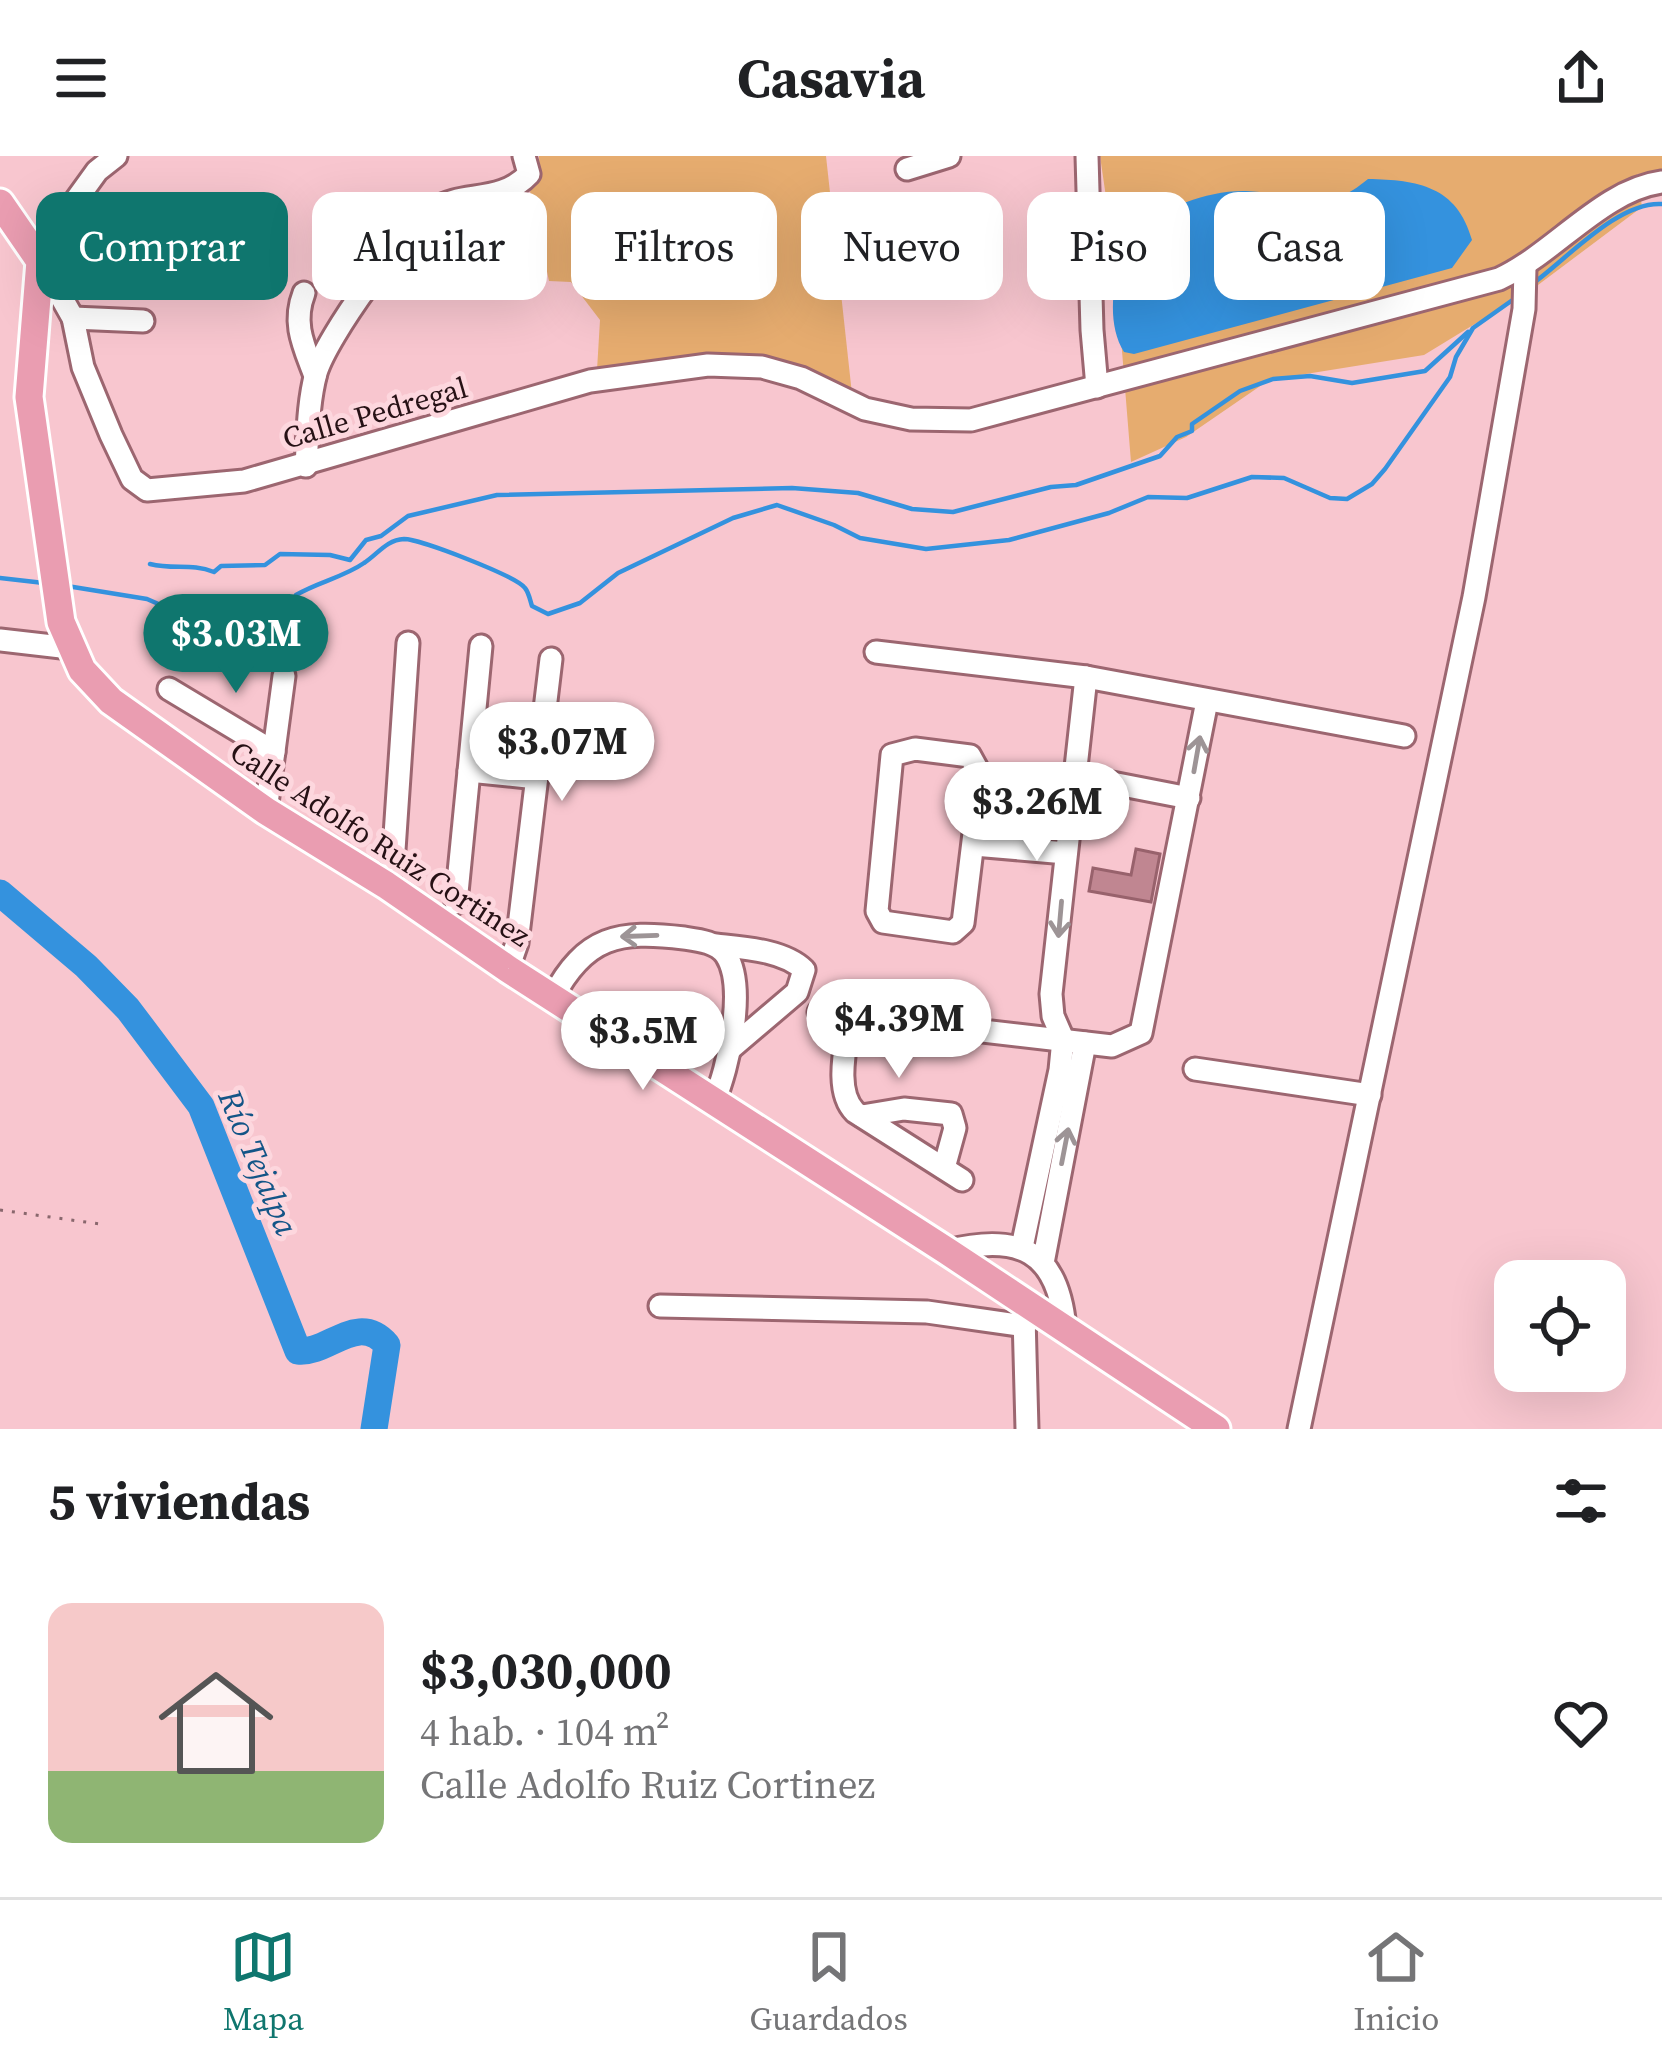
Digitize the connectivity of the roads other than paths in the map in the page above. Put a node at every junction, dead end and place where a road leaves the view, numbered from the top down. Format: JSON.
{"nodes":[{"id":1,"x":116,"y":156,"type":"edge"},
{"id":2,"x":949,"y":156,"type":"edge"},
{"id":3,"x":1087,"y":156,"type":"edge"},
{"id":4,"x":526,"y":165,"type":"edge"},
{"id":5,"x":907,"y":169,"type":"dead end"},
{"id":6,"x":1662,"y":182,"type":"edge"},
{"id":7,"x":80,"y":192,"type":"edge"},
{"id":8,"x":0,"y":203,"type":"edge"},
{"id":9,"x":36,"y":255,"type":"edge"},
{"id":10,"x":1525,"y":274,"type":"junction"},
{"id":11,"x":304,"y":293,"type":"dead end"},
{"id":12,"x":37,"y":300,"type":"edge"},
{"id":13,"x":63,"y":300,"type":"edge"},
{"id":14,"x":73,"y":318,"type":"junction"},
{"id":15,"x":143,"y":321,"type":"dead end"},
{"id":16,"x":316,"y":376,"type":"junction"},
{"id":17,"x":1097,"y":388,"type":"junction"},
{"id":18,"x":306,"y":466,"type":"junction"},
{"id":19,"x":66,"y":635,"type":"junction"},
{"id":20,"x":1,"y":642,"type":"edge"},
{"id":21,"x":408,"y":643,"type":"dead end"},
{"id":22,"x":481,"y":646,"type":"dead end"},
{"id":23,"x":876,"y":652,"type":"dead end"},
{"id":24,"x":551,"y":659,"type":"dead end"},
{"id":25,"x":284,"y":676,"type":"dead end"},
{"id":26,"x":1086,"y":677,"type":"junction"},
{"id":27,"x":169,"y":689,"type":"dead end"},
{"id":28,"x":1207,"y":700,"type":"junction"},
{"id":29,"x":1404,"y":736,"type":"dead end"},
{"id":30,"x":274,"y":752,"type":"junction"},
{"id":31,"x":469,"y":771,"type":"junction"},
{"id":32,"x":1076,"y":776,"type":"junction"},
{"id":33,"x":537,"y":778,"type":"junction"},
{"id":34,"x":1190,"y":798,"type":"junction"},
{"id":35,"x":266,"y":811,"type":"junction"},
{"id":36,"x":974,"y":845,"type":"junction"},
{"id":37,"x":1066,"y":853,"type":"junction"},
{"id":38,"x":386,"y":885,"type":"junction"},
{"id":39,"x":456,"y":903,"type":"dead end"},
{"id":40,"x":716,"y":945,"type":"junction"},
{"id":41,"x":508,"y":969,"type":"junction"},
{"id":42,"x":553,"y":998,"type":"junction"},
{"id":43,"x":819,"y":1012,"type":"dead end"},
{"id":44,"x":850,"y":1013,"type":"junction"},
{"id":45,"x":1074,"y":1041,"type":"junction"},
{"id":46,"x":730,"y":1049,"type":"junction"},
{"id":47,"x":1195,"y":1069,"type":"dead end"},
{"id":48,"x":1370,"y":1095,"type":"junction"},
{"id":49,"x":714,"y":1101,"type":"junction"},
{"id":50,"x":862,"y":1116,"type":"junction"},
{"id":51,"x":1022,"y":1246,"type":"junction"},
{"id":52,"x":947,"y":1251,"type":"junction"},
{"id":53,"x":1043,"y":1263,"type":"junction"},
{"id":54,"x":660,"y":1306,"type":"dead end"},
{"id":55,"x":1024,"y":1314,"type":"junction"},
{"id":56,"x":1064,"y":1328,"type":"junction"},
{"id":57,"x":1028,"y":1429,"type":"edge"},
{"id":58,"x":1216,"y":1429,"type":"edge"},
{"id":59,"x":1299,"y":1429,"type":"edge"}],
"edges":[{"from":1,"to":7,"type":"street"},
{"from":2,"to":5,"type":"street"},
{"from":3,"to":17,"type":"street"},
{"from":4,"to":16,"type":"street"},
{"from":6,"to":10,"type":"street","name":"Calle Pedregal"},
{"from":8,"to":9,"type":"main road"},
{"from":10,"to":17,"type":"street","name":"Calle Pedregal"},
{"from":10,"to":48,"type":"street"},
{"from":11,"to":16,"type":"street"},
{"from":12,"to":19,"type":"main road"},
{"from":13,"to":14,"type":"street","name":"Calle Pedregal"},
{"from":14,"to":15,"type":"street"},
{"from":14,"to":18,"type":"street","name":"Calle Pedregal"},
{"from":16,"to":18,"type":"street"},
{"from":17,"to":18,"type":"street","name":"Calle Pedregal"},
{"from":19,"to":20,"type":"street"},
{"from":19,"to":35,"type":"main road","name":"Calle Adolfo Ruiz Cortinez"},
{"from":21,"to":38,"type":"street"},
{"from":22,"to":31,"type":"street"},
{"from":23,"to":26,"type":"street"},
{"from":24,"to":33,"type":"street"},
{"from":25,"to":30,"type":"street"},
{"from":26,"to":28,"type":"street"},
{"from":26,"to":32,"type":"street"},
{"from":27,"to":30,"type":"street"},
{"from":28,"to":29,"type":"street"},
{"from":34,"to":28,"type":"street","one_way":true},
{"from":30,"to":35,"type":"street"},
{"from":31,"to":33,"type":"street"},
{"from":31,"to":39,"type":"street"},
{"from":32,"to":34,"type":"street"},
{"from":32,"to":37,"type":"street"},
{"from":33,"to":41,"type":"street"},
{"from":34,"to":45,"type":"street"},
{"from":35,"to":38,"type":"main road","name":"Calle Adolfo Ruiz Cortinez"},
{"from":36,"to":36,"type":"street"},
{"from":36,"to":37,"type":"street"},
{"from":37,"to":45,"type":"street","one_way":true},
{"from":38,"to":41,"type":"main road","name":"Calle Adolfo Ruiz Cortinez"},
{"from":40,"to":42,"type":"street","one_way":true},
{"from":40,"to":46,"type":"street"},
{"from":40,"to":46,"type":"street"},
{"from":41,"to":42,"type":"main road","name":"Calle Adolfo Ruiz Cortinez"},
{"from":42,"to":49,"type":"main road","name":"Calle Adolfo Ruiz Cortinez"},
{"from":43,"to":44,"type":"street"},
{"from":44,"to":45,"type":"street"},
{"from":44,"to":50,"type":"street"},
{"from":45,"to":51,"type":"street"},
{"from":53,"to":45,"type":"street","one_way":true},
{"from":46,"to":49,"type":"street"},
{"from":47,"to":48,"type":"street"},
{"from":48,"to":59,"type":"street"},
{"from":49,"to":52,"type":"main road","name":"Calle Adolfo Ruiz Cortinez"},
{"from":50,"to":50,"type":"street"},
{"from":51,"to":52,"type":"street"},
{"from":51,"to":53,"type":"street"},
{"from":52,"to":55,"type":"main road","name":"Calle Adolfo Ruiz Cortinez"},
{"from":53,"to":56,"type":"street"},
{"from":54,"to":55,"type":"street"},
{"from":55,"to":56,"type":"main road","name":"Calle Adolfo Ruiz Cortinez"},
{"from":55,"to":57,"type":"street"},
{"from":56,"to":58,"type":"main road","name":"Calle Adolfo Ruiz Cortinez"}]}
